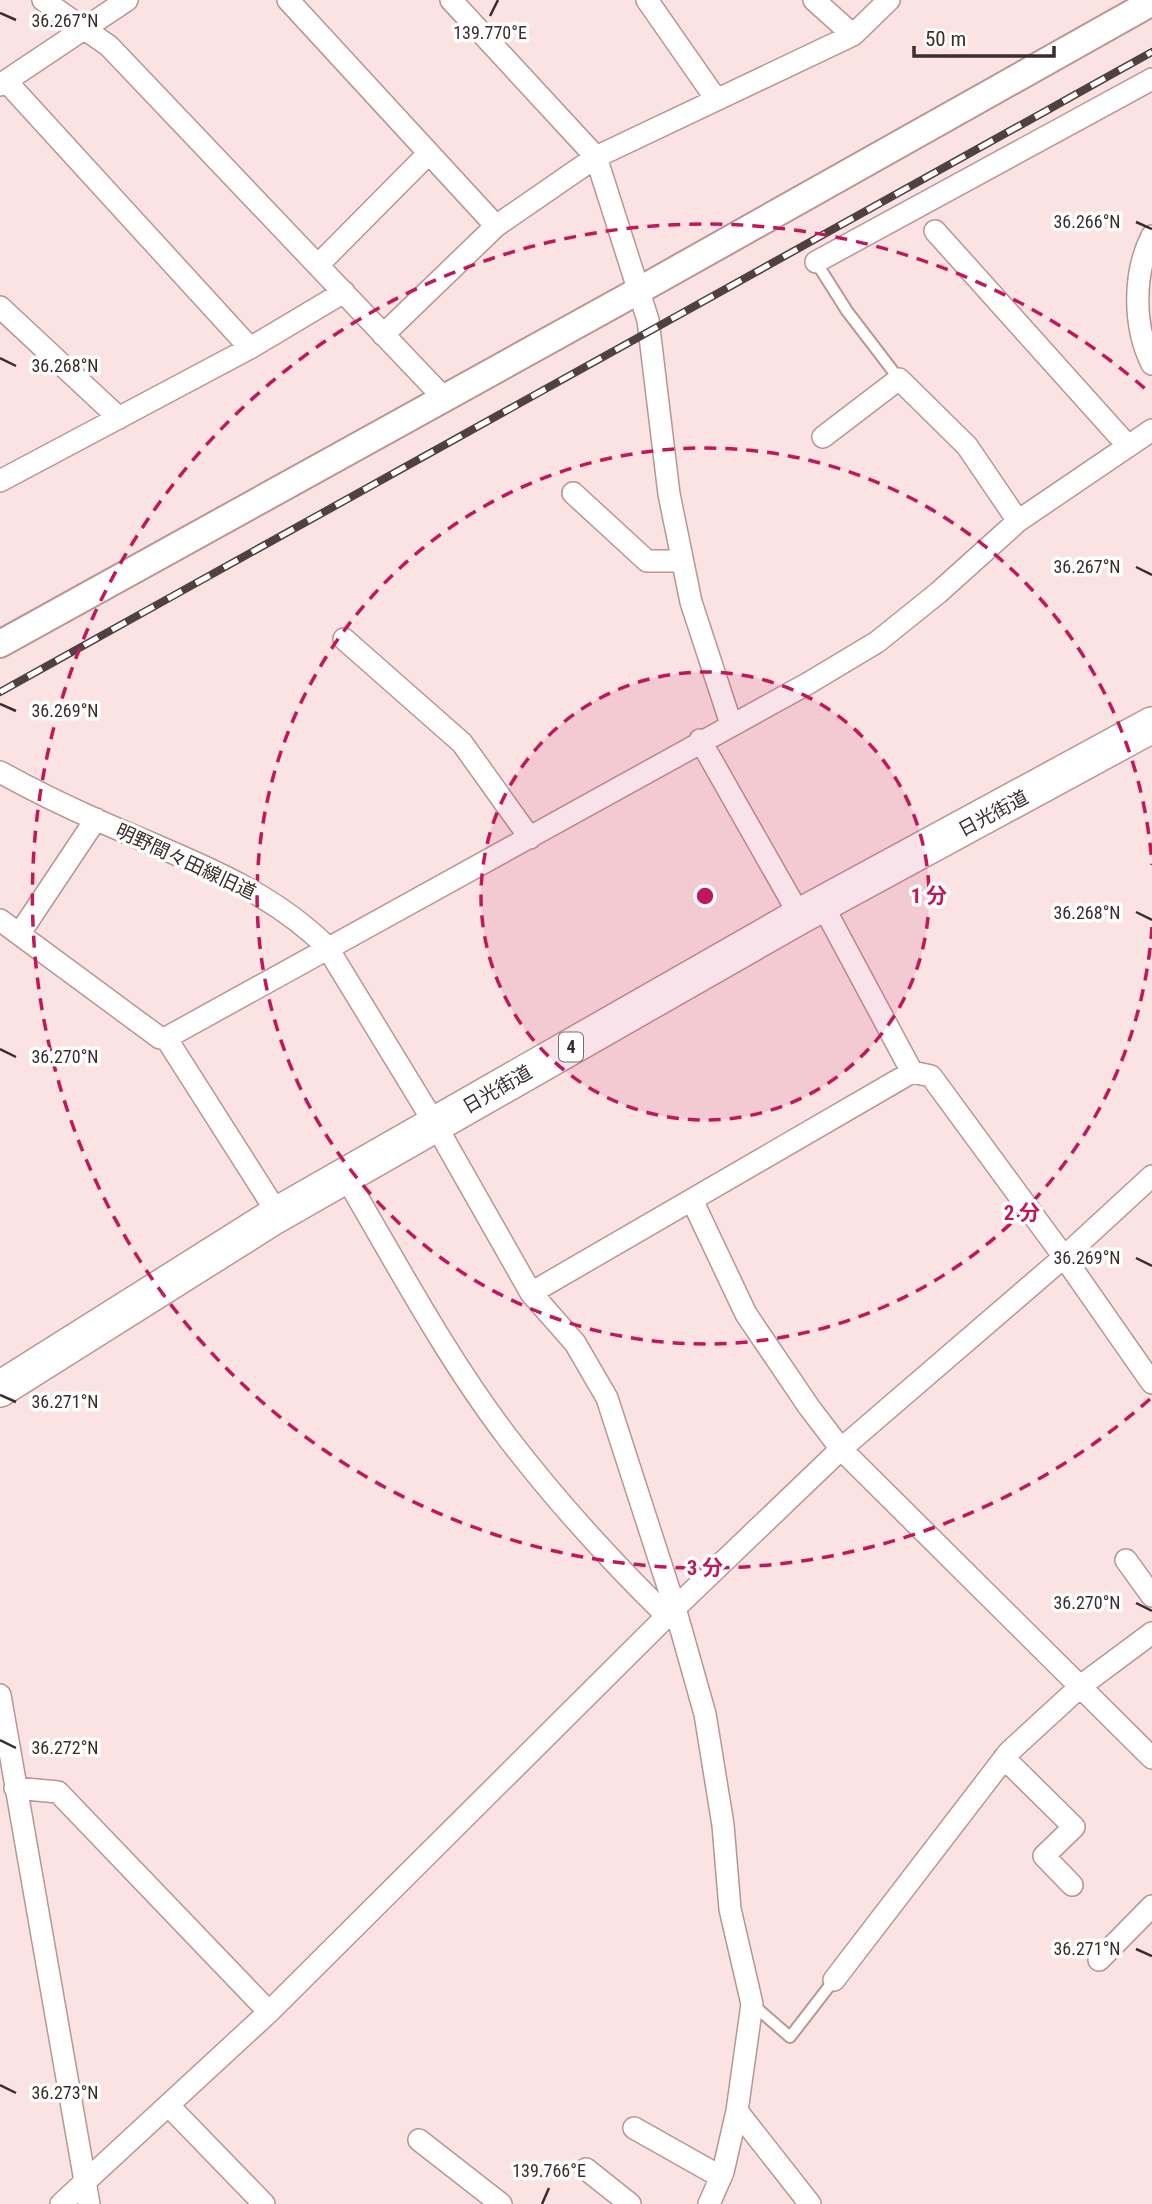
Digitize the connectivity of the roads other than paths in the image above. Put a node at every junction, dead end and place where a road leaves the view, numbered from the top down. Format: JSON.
{"nodes":[{"id":1,"x":43,"y":0,"type":"edge"},
{"id":2,"x":127,"y":0,"type":"edge"},
{"id":3,"x":288,"y":0,"type":"edge"},
{"id":4,"x":451,"y":0,"type":"edge"},
{"id":5,"x":647,"y":0,"type":"edge"},
{"id":6,"x":814,"y":0,"type":"edge"},
{"id":7,"x":889,"y":0,"type":"edge"},
{"id":8,"x":1151,"y":1,"type":"edge"},
{"id":9,"x":85,"y":28,"type":"junction"},
{"id":10,"x":853,"y":35,"type":"junction"},
{"id":11,"x":1152,"y":79,"type":"edge"},
{"id":12,"x":3,"y":83,"type":"edge"},
{"id":13,"x":716,"y":99,"type":"junction"},
{"id":14,"x":429,"y":153,"type":"junction"},
{"id":15,"x":596,"y":157,"type":"junction"},
{"id":16,"x":496,"y":226,"type":"junction"},
{"id":17,"x":935,"y":231,"type":"dead end"},
{"id":18,"x":1152,"y":236,"type":"edge"},
{"id":19,"x":816,"y":262,"type":"joint"},
{"id":20,"x":318,"y":265,"type":"junction"},
{"id":21,"x":344,"y":292,"type":"junction"},
{"id":22,"x":638,"y":292,"type":"junction"},
{"id":23,"x":0,"y":307,"type":"edge"},
{"id":24,"x":383,"y":335,"type":"junction"},
{"id":25,"x":250,"y":348,"type":"junction"},
{"id":26,"x":1152,"y":364,"type":"edge"},
{"id":27,"x":899,"y":379,"type":"junction"},
{"id":28,"x":443,"y":397,"type":"junction"},
{"id":29,"x":118,"y":418,"type":"junction"},
{"id":30,"x":1152,"y":430,"type":"edge"},
{"id":31,"x":823,"y":437,"type":"dead end"},
{"id":32,"x":1128,"y":446,"type":"junction"},
{"id":33,"x":2,"y":477,"type":"edge"},
{"id":34,"x":573,"y":494,"type":"dead end"},
{"id":35,"x":1018,"y":521,"type":"junction"},
{"id":36,"x":682,"y":561,"type":"junction"},
{"id":37,"x":344,"y":639,"type":"dead end"},
{"id":38,"x":0,"y":644,"type":"edge"},
{"id":39,"x":731,"y":724,"type":"junction"},
{"id":40,"x":1152,"y":725,"type":"edge"},
{"id":41,"x":700,"y":740,"type":"junction"},
{"id":42,"x":0,"y":772,"type":"edge"},
{"id":43,"x":96,"y":820,"type":"junction"},
{"id":44,"x":530,"y":838,"type":"junction"},
{"id":45,"x":811,"y":910,"type":"junction"},
{"id":46,"x":0,"y":920,"type":"edge"},
{"id":47,"x":20,"y":933,"type":"junction"},
{"id":48,"x":327,"y":947,"type":"junction"},
{"id":49,"x":166,"y":1038,"type":"junction"},
{"id":50,"x":912,"y":1072,"type":"junction"},
{"id":51,"x":435,"y":1124,"type":"junction"},
{"id":52,"x":345,"y":1176,"type":"junction"},
{"id":53,"x":1151,"y":1178,"type":"edge"},
{"id":54,"x":692,"y":1200,"type":"junction"},
{"id":55,"x":278,"y":1214,"type":"junction"},
{"id":56,"x":1064,"y":1257,"type":"junction"},
{"id":57,"x":531,"y":1293,"type":"junction"},
{"id":58,"x":1152,"y":1384,"type":"edge"},
{"id":59,"x":0,"y":1388,"type":"edge"},
{"id":60,"x":841,"y":1449,"type":"junction"},
{"id":61,"x":1126,"y":1560,"type":"dead end"},
{"id":62,"x":1152,"y":1596,"type":"edge"},
{"id":63,"x":671,"y":1612,"type":"junction"},
{"id":64,"x":1152,"y":1633,"type":"edge"},
{"id":65,"x":1082,"y":1685,"type":"junction"},
{"id":66,"x":0,"y":1699,"type":"edge"},
{"id":67,"x":1004,"y":1758,"type":"junction"},
{"id":68,"x":1152,"y":1759,"type":"edge"},
{"id":69,"x":15,"y":1788,"type":"junction"},
{"id":70,"x":1072,"y":1885,"type":"dead end"},
{"id":71,"x":1152,"y":1906,"type":"edge"},
{"id":72,"x":1099,"y":1959,"type":"dead end"},
{"id":73,"x":834,"y":1980,"type":"joint"},
{"id":74,"x":752,"y":2004,"type":"junction"},
{"id":75,"x":269,"y":2012,"type":"junction"},
{"id":76,"x":169,"y":2106,"type":"junction"},
{"id":77,"x":737,"y":2111,"type":"junction"},
{"id":78,"x":634,"y":2129,"type":"dead end"},
{"id":79,"x":419,"y":2140,"type":"dead end"},
{"id":80,"x":586,"y":2169,"type":"dead end"},
{"id":81,"x":721,"y":2177,"type":"junction"},
{"id":82,"x":85,"y":2179,"type":"junction"},
{"id":83,"x":61,"y":2204,"type":"edge"},
{"id":84,"x":89,"y":2204,"type":"edge"},
{"id":85,"x":264,"y":2204,"type":"edge"},
{"id":86,"x":501,"y":2204,"type":"edge"},
{"id":87,"x":630,"y":2204,"type":"edge"},
{"id":88,"x":709,"y":2204,"type":"edge"},
{"id":89,"x":810,"y":2204,"type":"edge"}],
"edges":[{"from":1,"to":9,"type":"street"},
{"from":2,"to":9,"type":"street"},
{"from":3,"to":14,"type":"street"},
{"from":4,"to":15,"type":"street"},
{"from":5,"to":13,"type":"street"},
{"from":6,"to":10,"type":"street"},
{"from":7,"to":10,"type":"street"},
{"from":8,"to":22,"type":"street"},
{"from":9,"to":12,"type":"street"},
{"from":9,"to":20,"type":"street"},
{"from":10,"to":13,"type":"street"},
{"from":11,"to":19,"type":"street"},
{"from":12,"to":25,"type":"street"},
{"from":13,"to":15,"type":"street"},
{"from":14,"to":16,"type":"street"},
{"from":14,"to":20,"type":"street"},
{"from":15,"to":16,"type":"street"},
{"from":15,"to":22,"type":"street"},
{"from":16,"to":24,"type":"street"},
{"from":17,"to":32,"type":"street"},
{"from":18,"to":26,"type":"street"},
{"from":19,"to":27,"type":"lane"},
{"from":20,"to":21,"type":"street"},
{"from":21,"to":24,"type":"street"},
{"from":21,"to":25,"type":"street"},
{"from":22,"to":28,"type":"street"},
{"from":22,"to":36,"type":"street"},
{"from":23,"to":29,"type":"street"},
{"from":24,"to":28,"type":"street"},
{"from":25,"to":29,"type":"street"},
{"from":27,"to":31,"type":"street"},
{"from":27,"to":35,"type":"street"},
{"from":28,"to":38,"type":"street"},
{"from":29,"to":33,"type":"street"},
{"from":30,"to":32,"type":"street"},
{"from":32,"to":35,"type":"street"},
{"from":34,"to":36,"type":"street"},
{"from":35,"to":39,"type":"street"},
{"from":36,"to":39,"type":"street"},
{"from":37,"to":44,"type":"street"},
{"from":39,"to":41,"type":"street"},
{"from":40,"to":45,"type":"highway","name":"日光街道","number":"4"},
{"from":41,"to":44,"type":"street"},
{"from":41,"to":45,"type":"street"},
{"from":42,"to":43,"type":"street","name":"明野間々田線旧道"},
{"from":43,"to":47,"type":"street"},
{"from":43,"to":48,"type":"street","name":"明野間々田線旧道"},
{"from":44,"to":48,"type":"street"},
{"from":45,"to":50,"type":"street"},
{"from":45,"to":51,"type":"highway","name":"日光街道","number":"4"},
{"from":46,"to":47,"type":"street"},
{"from":47,"to":49,"type":"street"},
{"from":48,"to":49,"type":"street"},
{"from":48,"to":51,"type":"street","name":"明野間々田線旧道"},
{"from":49,"to":55,"type":"street"},
{"from":50,"to":54,"type":"street"},
{"from":50,"to":56,"type":"street"},
{"from":51,"to":52,"type":"highway","name":"日光街道","number":"4"},
{"from":51,"to":57,"type":"street","name":"明野間々田線旧道"},
{"from":52,"to":55,"type":"highway","name":"日光街道","number":"4"},
{"from":52,"to":63,"type":"street"},
{"from":53,"to":56,"type":"street"},
{"from":54,"to":57,"type":"street"},
{"from":54,"to":60,"type":"street"},
{"from":55,"to":59,"type":"highway","name":"日光街道","number":"4"},
{"from":56,"to":58,"type":"street"},
{"from":56,"to":60,"type":"street"},
{"from":57,"to":63,"type":"street","name":"明野間々田線旧道"},
{"from":60,"to":63,"type":"street"},
{"from":60,"to":65,"type":"street"},
{"from":61,"to":62,"type":"street"},
{"from":63,"to":74,"type":"street","name":"明野間々田線旧道"},
{"from":63,"to":75,"type":"street"},
{"from":64,"to":65,"type":"street"},
{"from":65,"to":67,"type":"street"},
{"from":65,"to":68,"type":"street"},
{"from":66,"to":69,"type":"street"},
{"from":67,"to":70,"type":"street"},
{"from":67,"to":73,"type":"street"},
{"from":69,"to":75,"type":"street"},
{"from":69,"to":82,"type":"street"},
{"from":71,"to":72,"type":"street"},
{"from":73,"to":74,"type":"lane"},
{"from":74,"to":77,"type":"street"},
{"from":75,"to":76,"type":"street"},
{"from":76,"to":82,"type":"street"},
{"from":76,"to":85,"type":"street"},
{"from":77,"to":81,"type":"street"},
{"from":77,"to":89,"type":"street"},
{"from":78,"to":81,"type":"street"},
{"from":79,"to":86,"type":"street"},
{"from":80,"to":87,"type":"street"},
{"from":81,"to":88,"type":"street"},
{"from":82,"to":83,"type":"street"},
{"from":82,"to":84,"type":"street"}]}
